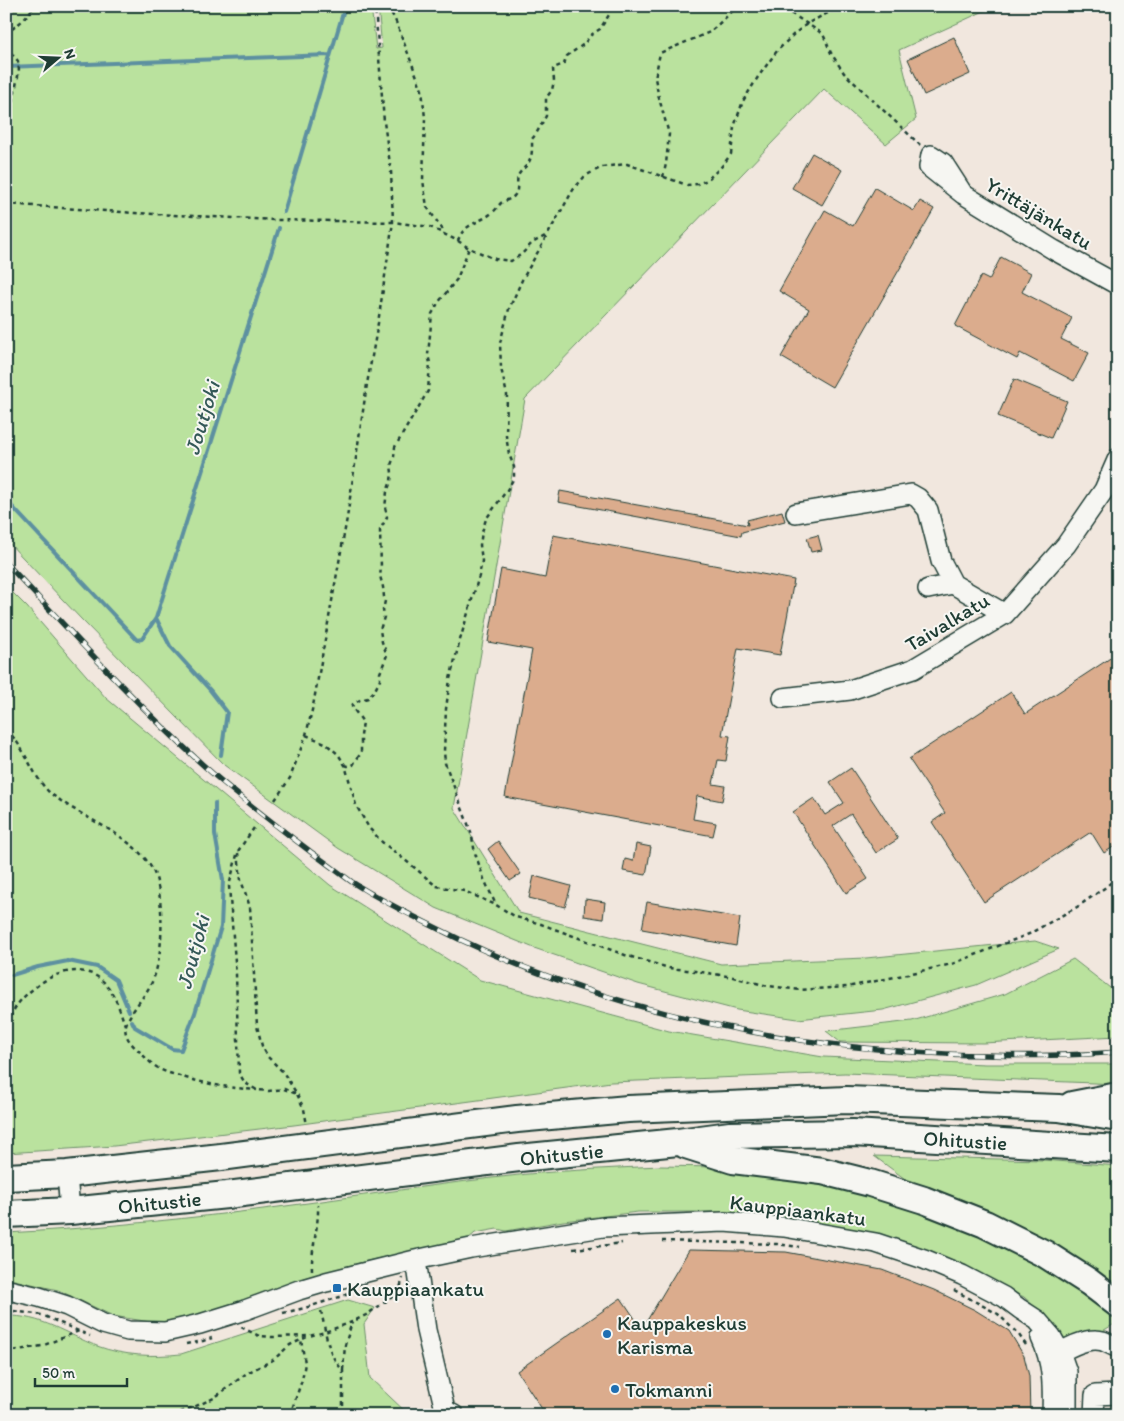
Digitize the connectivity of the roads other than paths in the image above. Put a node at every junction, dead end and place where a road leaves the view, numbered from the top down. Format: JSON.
{"nodes":[{"id":1,"x":931,"y":155,"type":"road end"},
{"id":2,"x":1118,"y":285,"type":"edge"},
{"id":3,"x":1118,"y":458,"type":"edge"},
{"id":4,"x":796,"y":513,"type":"dead end"},
{"id":5,"x":953,"y":584,"type":"junction"},
{"id":6,"x":928,"y":589,"type":"dead end"},
{"id":7,"x":1005,"y":614,"type":"junction"},
{"id":8,"x":783,"y":698,"type":"dead end"},
{"id":9,"x":1118,"y":1096,"type":"edge"},
{"id":10,"x":1059,"y":1108,"type":"junction"},
{"id":11,"x":1118,"y":1118,"type":"edge"},
{"id":12,"x":678,"y":1142,"type":"junction"},
{"id":13,"x":1118,"y":1149,"type":"edge"},
{"id":14,"x":67,"y":1174,"type":"junction"},
{"id":15,"x":6,"y":1177,"type":"edge"},
{"id":16,"x":70,"y":1212,"type":"junction"},
{"id":17,"x":6,"y":1214,"type":"edge"},
{"id":18,"x":415,"y":1260,"type":"junction"},
{"id":19,"x":6,"y":1290,"type":"edge"},
{"id":20,"x":1118,"y":1304,"type":"edge"},
{"id":21,"x":1118,"y":1348,"type":"edge"},
{"id":22,"x":1054,"y":1356,"type":"junction"},
{"id":23,"x":1118,"y":1394,"type":"edge"},
{"id":24,"x":450,"y":1412,"type":"edge"},
{"id":25,"x":1052,"y":1415,"type":"edge"},
{"id":26,"x":1067,"y":1415,"type":"edge"},
{"id":27,"x":1094,"y":1415,"type":"edge"}],
"edges":[{"from":1,"to":2,"type":"street","name":"Yrittäjänkatu"},
{"from":3,"to":7,"type":"street","name":"Taivalkatu"},
{"from":4,"to":5,"type":"street"},
{"from":5,"to":6,"type":"street"},
{"from":5,"to":7,"type":"street"},
{"from":7,"to":8,"type":"street","name":"Taivalkatu"},
{"from":9,"to":10,"type":"highway"},
{"from":10,"to":11,"type":"highway","name":"Ohitustie"},
{"from":10,"to":14,"type":"highway","name":"Ohitustie"},
{"from":12,"to":13,"type":"highway","name":"Ohitustie"},
{"from":12,"to":16,"type":"highway","name":"Ohitustie"},
{"from":12,"to":20,"type":"highway"},
{"from":14,"to":15,"type":"highway","name":"Ohitustie"},
{"from":14,"to":16,"type":"street"},
{"from":16,"to":17,"type":"highway","name":"Ohitustie"},
{"from":18,"to":19,"type":"street","name":"Kauppiaankatu"},
{"from":18,"to":22,"type":"street","name":"Kauppiaankatu"},
{"from":18,"to":24,"type":"street"},
{"from":21,"to":22,"type":"street"},
{"from":22,"to":25,"type":"street","name":"Kauppiaankatu"},
{"from":22,"to":26,"type":"street","name":"Kauppiaankatu"},
{"from":23,"to":27,"type":"street"}]}
